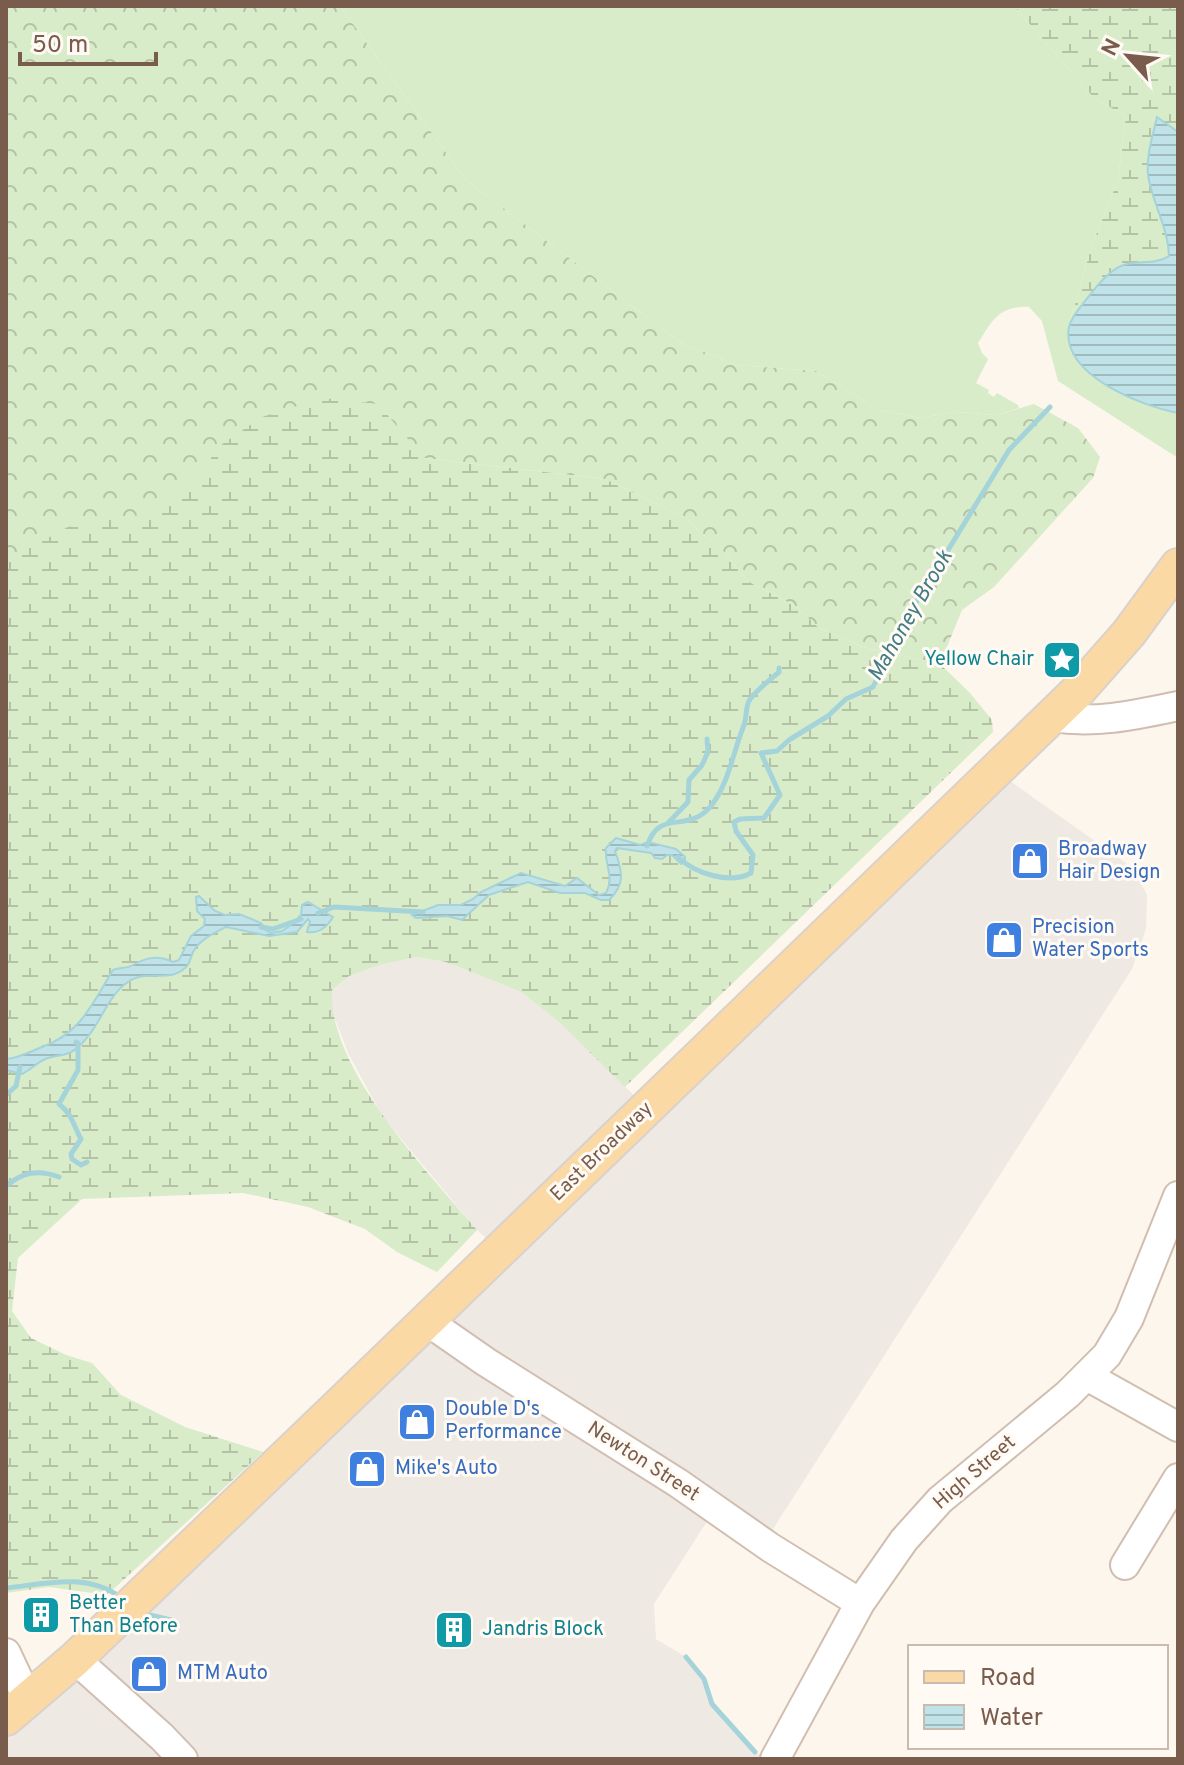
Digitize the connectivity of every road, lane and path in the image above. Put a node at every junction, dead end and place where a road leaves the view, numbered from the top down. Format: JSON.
{"nodes":[{"id":1,"x":1178,"y":566,"type":"edge"},
{"id":2,"x":1178,"y":706,"type":"edge"},
{"id":3,"x":1052,"y":717,"type":"junction"},
{"id":4,"x":1175,"y":1215,"type":"edge"},
{"id":5,"x":427,"y":1321,"type":"junction"},
{"id":6,"x":1087,"y":1376,"type":"junction"},
{"id":7,"x":1178,"y":1427,"type":"edge"},
{"id":8,"x":1178,"y":1478,"type":"edge"},
{"id":9,"x":1125,"y":1565,"type":"dead end"},
{"id":10,"x":860,"y":1603,"type":"junction"},
{"id":11,"x":6,"y":1653,"type":"edge"},
{"id":12,"x":75,"y":1659,"type":"junction"},
{"id":13,"x":17,"y":1709,"type":"edge"},
{"id":14,"x":183,"y":1759,"type":"edge"},
{"id":15,"x":775,"y":1759,"type":"edge"}],
"edges":[{"from":1,"to":3,"type":"main road","name":"East Broadway"},
{"from":2,"to":3,"type":"street"},
{"from":3,"to":5,"type":"main road","name":"East Broadway"},
{"from":4,"to":6,"type":"street","name":"High Street"},
{"from":5,"to":10,"type":"street","name":"Newton Street"},
{"from":5,"to":12,"type":"main road","name":"East Broadway"},
{"from":6,"to":7,"type":"street"},
{"from":6,"to":10,"type":"street","name":"High Street"},
{"from":8,"to":9,"type":"street"},
{"from":10,"to":15,"type":"street","name":"High Street"},
{"from":11,"to":13,"type":"street"},
{"from":12,"to":13,"type":"main road","name":"East Broadway"},
{"from":12,"to":14,"type":"street"}]}
